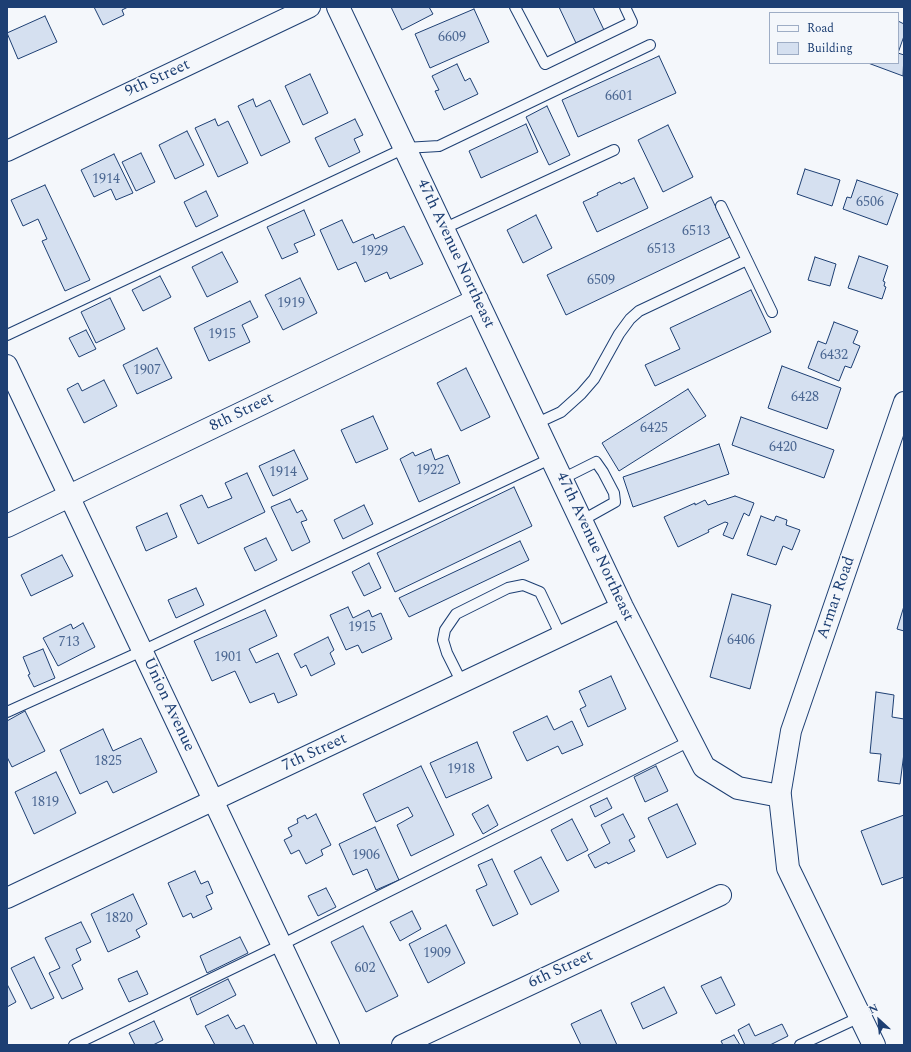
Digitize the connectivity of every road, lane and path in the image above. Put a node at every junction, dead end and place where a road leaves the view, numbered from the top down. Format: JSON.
{"nodes":[{"id":1,"x":310,"y":7,"type":"edge"},
{"id":2,"x":338,"y":7,"type":"edge"},
{"id":3,"x":515,"y":7,"type":"edge"},
{"id":4,"x":625,"y":7,"type":"edge"},
{"id":5,"x":650,"y":45,"type":"dead end"},
{"id":6,"x":405,"y":148,"type":"junction"},
{"id":7,"x":614,"y":150,"type":"dead end"},
{"id":8,"x":7,"y":151,"type":"edge"},
{"id":9,"x":721,"y":206,"type":"dead end"},
{"id":10,"x":444,"y":229,"type":"junction"},
{"id":11,"x":747,"y":260,"type":"junction"},
{"id":12,"x":477,"y":300,"type":"junction"},
{"id":13,"x":772,"y":312,"type":"dead end"},
{"id":14,"x":7,"y":335,"type":"edge"},
{"id":15,"x":7,"y":365,"type":"edge"},
{"id":16,"x":904,"y":402,"type":"edge"},
{"id":17,"x":535,"y":424,"type":"junction"},
{"id":18,"x":552,"y":458,"type":"junction"},
{"id":19,"x":562,"y":479,"type":"junction"},
{"id":20,"x":69,"y":497,"type":"junction"},
{"id":21,"x":581,"y":521,"type":"junction"},
{"id":22,"x":7,"y":526,"type":"edge"},
{"id":23,"x":622,"y":607,"type":"junction"},
{"id":24,"x":562,"y":636,"type":"junction"},
{"id":25,"x":142,"y":651,"type":"junction"},
{"id":26,"x":462,"y":683,"type":"junction"},
{"id":27,"x":7,"y":712,"type":"edge"},
{"id":28,"x":690,"y":741,"type":"junction"},
{"id":29,"x":780,"y":796,"type":"junction"},
{"id":30,"x":213,"y":801,"type":"junction"},
{"id":31,"x":721,"y":895,"type":"dead end"},
{"id":32,"x":7,"y":898,"type":"edge"},
{"id":33,"x":281,"y":945,"type":"junction"},
{"id":34,"x":860,"y":1017,"type":"junction"},
{"id":35,"x":74,"y":1045,"type":"edge"},
{"id":36,"x":328,"y":1045,"type":"edge"},
{"id":37,"x":402,"y":1045,"type":"edge"},
{"id":38,"x":800,"y":1045,"type":"edge"},
{"id":39,"x":874,"y":1045,"type":"edge"}],
"edges":[{"from":1,"to":8,"type":"street","name":"9th Street"},
{"from":2,"to":6,"type":"street","name":"47th Avenue Northeast"},
{"from":3,"to":4,"type":"lane"},
{"from":5,"to":6,"type":"lane"},
{"from":6,"to":10,"type":"street","name":"47th Avenue Northeast"},
{"from":6,"to":14,"type":"lane"},
{"from":7,"to":10,"type":"lane"},
{"from":9,"to":11,"type":"lane"},
{"from":10,"to":12,"type":"street","name":"47th Avenue Northeast"},
{"from":11,"to":13,"type":"lane"},
{"from":11,"to":17,"type":"lane"},
{"from":12,"to":17,"type":"street","name":"47th Avenue Northeast"},
{"from":12,"to":20,"type":"street","name":"8th Street"},
{"from":15,"to":20,"type":"street","name":"Union Avenue"},
{"from":16,"to":29,"type":"street","name":"Armar Road"},
{"from":17,"to":18,"type":"street","name":"47th Avenue Northeast"},
{"from":18,"to":19,"type":"street","name":"47th Avenue Northeast"},
{"from":18,"to":25,"type":"lane"},
{"from":19,"to":21,"type":"street","name":"47th Avenue Northeast"},
{"from":19,"to":21,"type":"lane"},
{"from":20,"to":22,"type":"street","name":"8th Street"},
{"from":20,"to":25,"type":"street","name":"Union Avenue"},
{"from":21,"to":23,"type":"street","name":"47th Avenue Northeast"},
{"from":23,"to":24,"type":"street","name":"7th Street"},
{"from":23,"to":28,"type":"street","name":"47th Avenue Northeast"},
{"from":24,"to":26,"type":"street","name":"7th Street"},
{"from":24,"to":26,"type":"lane"},
{"from":25,"to":27,"type":"lane"},
{"from":25,"to":30,"type":"street","name":"Union Avenue"},
{"from":26,"to":30,"type":"street","name":"7th Street"},
{"from":28,"to":29,"type":"street","name":"47th Avenue Northeast"},
{"from":28,"to":33,"type":"lane"},
{"from":29,"to":34,"type":"street"},
{"from":30,"to":32,"type":"street","name":"7th Street"},
{"from":30,"to":33,"type":"street","name":"Union Avenue"},
{"from":31,"to":37,"type":"street","name":"6th Street"},
{"from":33,"to":35,"type":"lane"},
{"from":33,"to":36,"type":"street","name":"Union Avenue"},
{"from":34,"to":38,"type":"lane"},
{"from":34,"to":39,"type":"street"}]}
